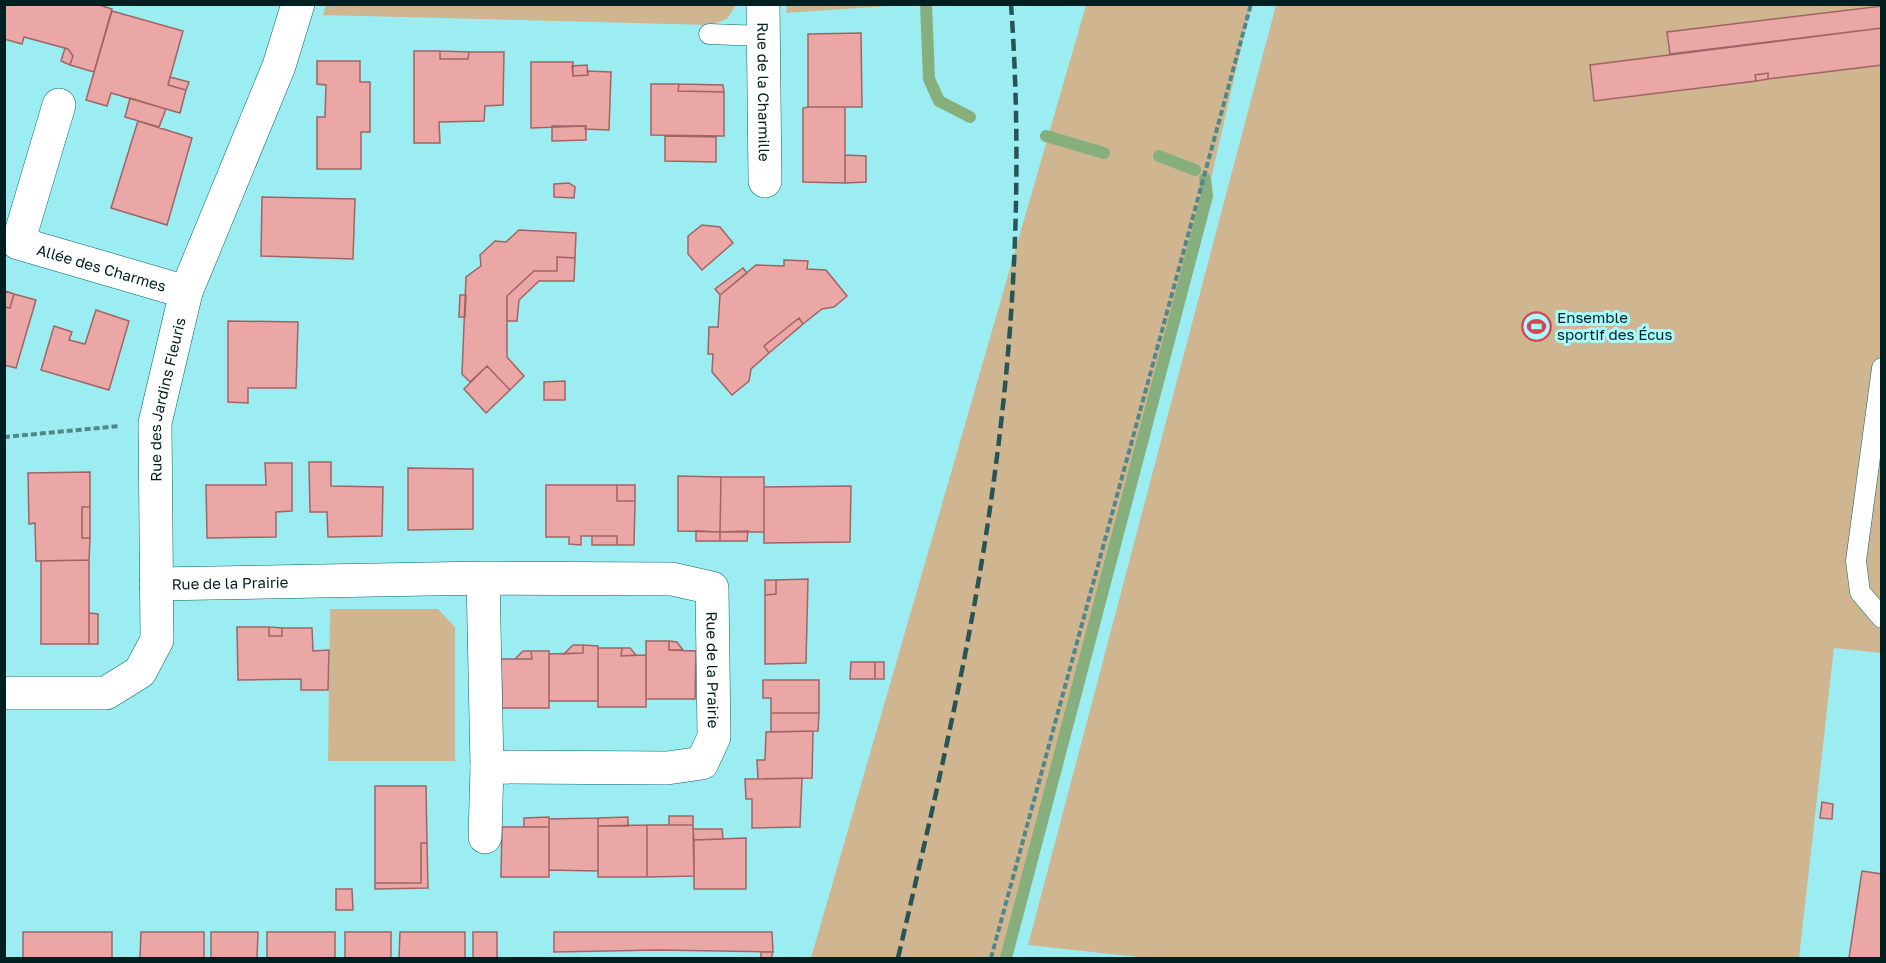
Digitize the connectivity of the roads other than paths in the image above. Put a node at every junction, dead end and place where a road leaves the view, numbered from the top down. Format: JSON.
{"nodes":[{"id":1,"x":298,"y":4,"type":"edge"},
{"id":2,"x":763,"y":20,"type":"edge"},
{"id":3,"x":709,"y":34,"type":"dead end"},
{"id":4,"x":59,"y":105,"type":"dead end"},
{"id":5,"x":765,"y":181,"type":"dead end"},
{"id":6,"x":186,"y":291,"type":"junction"},
{"id":7,"x":1881,"y":368,"type":"edge"},
{"id":8,"x":483,"y":578,"type":"junction"},
{"id":9,"x":156,"y":584,"type":"junction"},
{"id":10,"x":1881,"y":618,"type":"edge"},
{"id":11,"x":4,"y":693,"type":"edge"},
{"id":12,"x":487,"y":767,"type":"junction"},
{"id":13,"x":485,"y":837,"type":"dead end"}],
"edges":[{"from":1,"to":6,"type":"street","name":"Rue des Jardins Fleuris"},
{"from":2,"to":3,"type":"lane"},
{"from":2,"to":5,"type":"street","name":"Rue de la Charmille"},
{"from":4,"to":6,"type":"street","name":"Allée des Charmes"},
{"from":6,"to":9,"type":"street","name":"Rue des Jardins Fleuris"},
{"from":7,"to":10,"type":"lane"},
{"from":8,"to":9,"type":"street","name":"Rue de la Prairie"},
{"from":8,"to":12,"type":"street"},
{"from":8,"to":12,"type":"street","name":"Rue de la Prairie"},
{"from":9,"to":11,"type":"street","name":"Rue des Jardins Fleuris"},
{"from":12,"to":13,"type":"street"}]}
